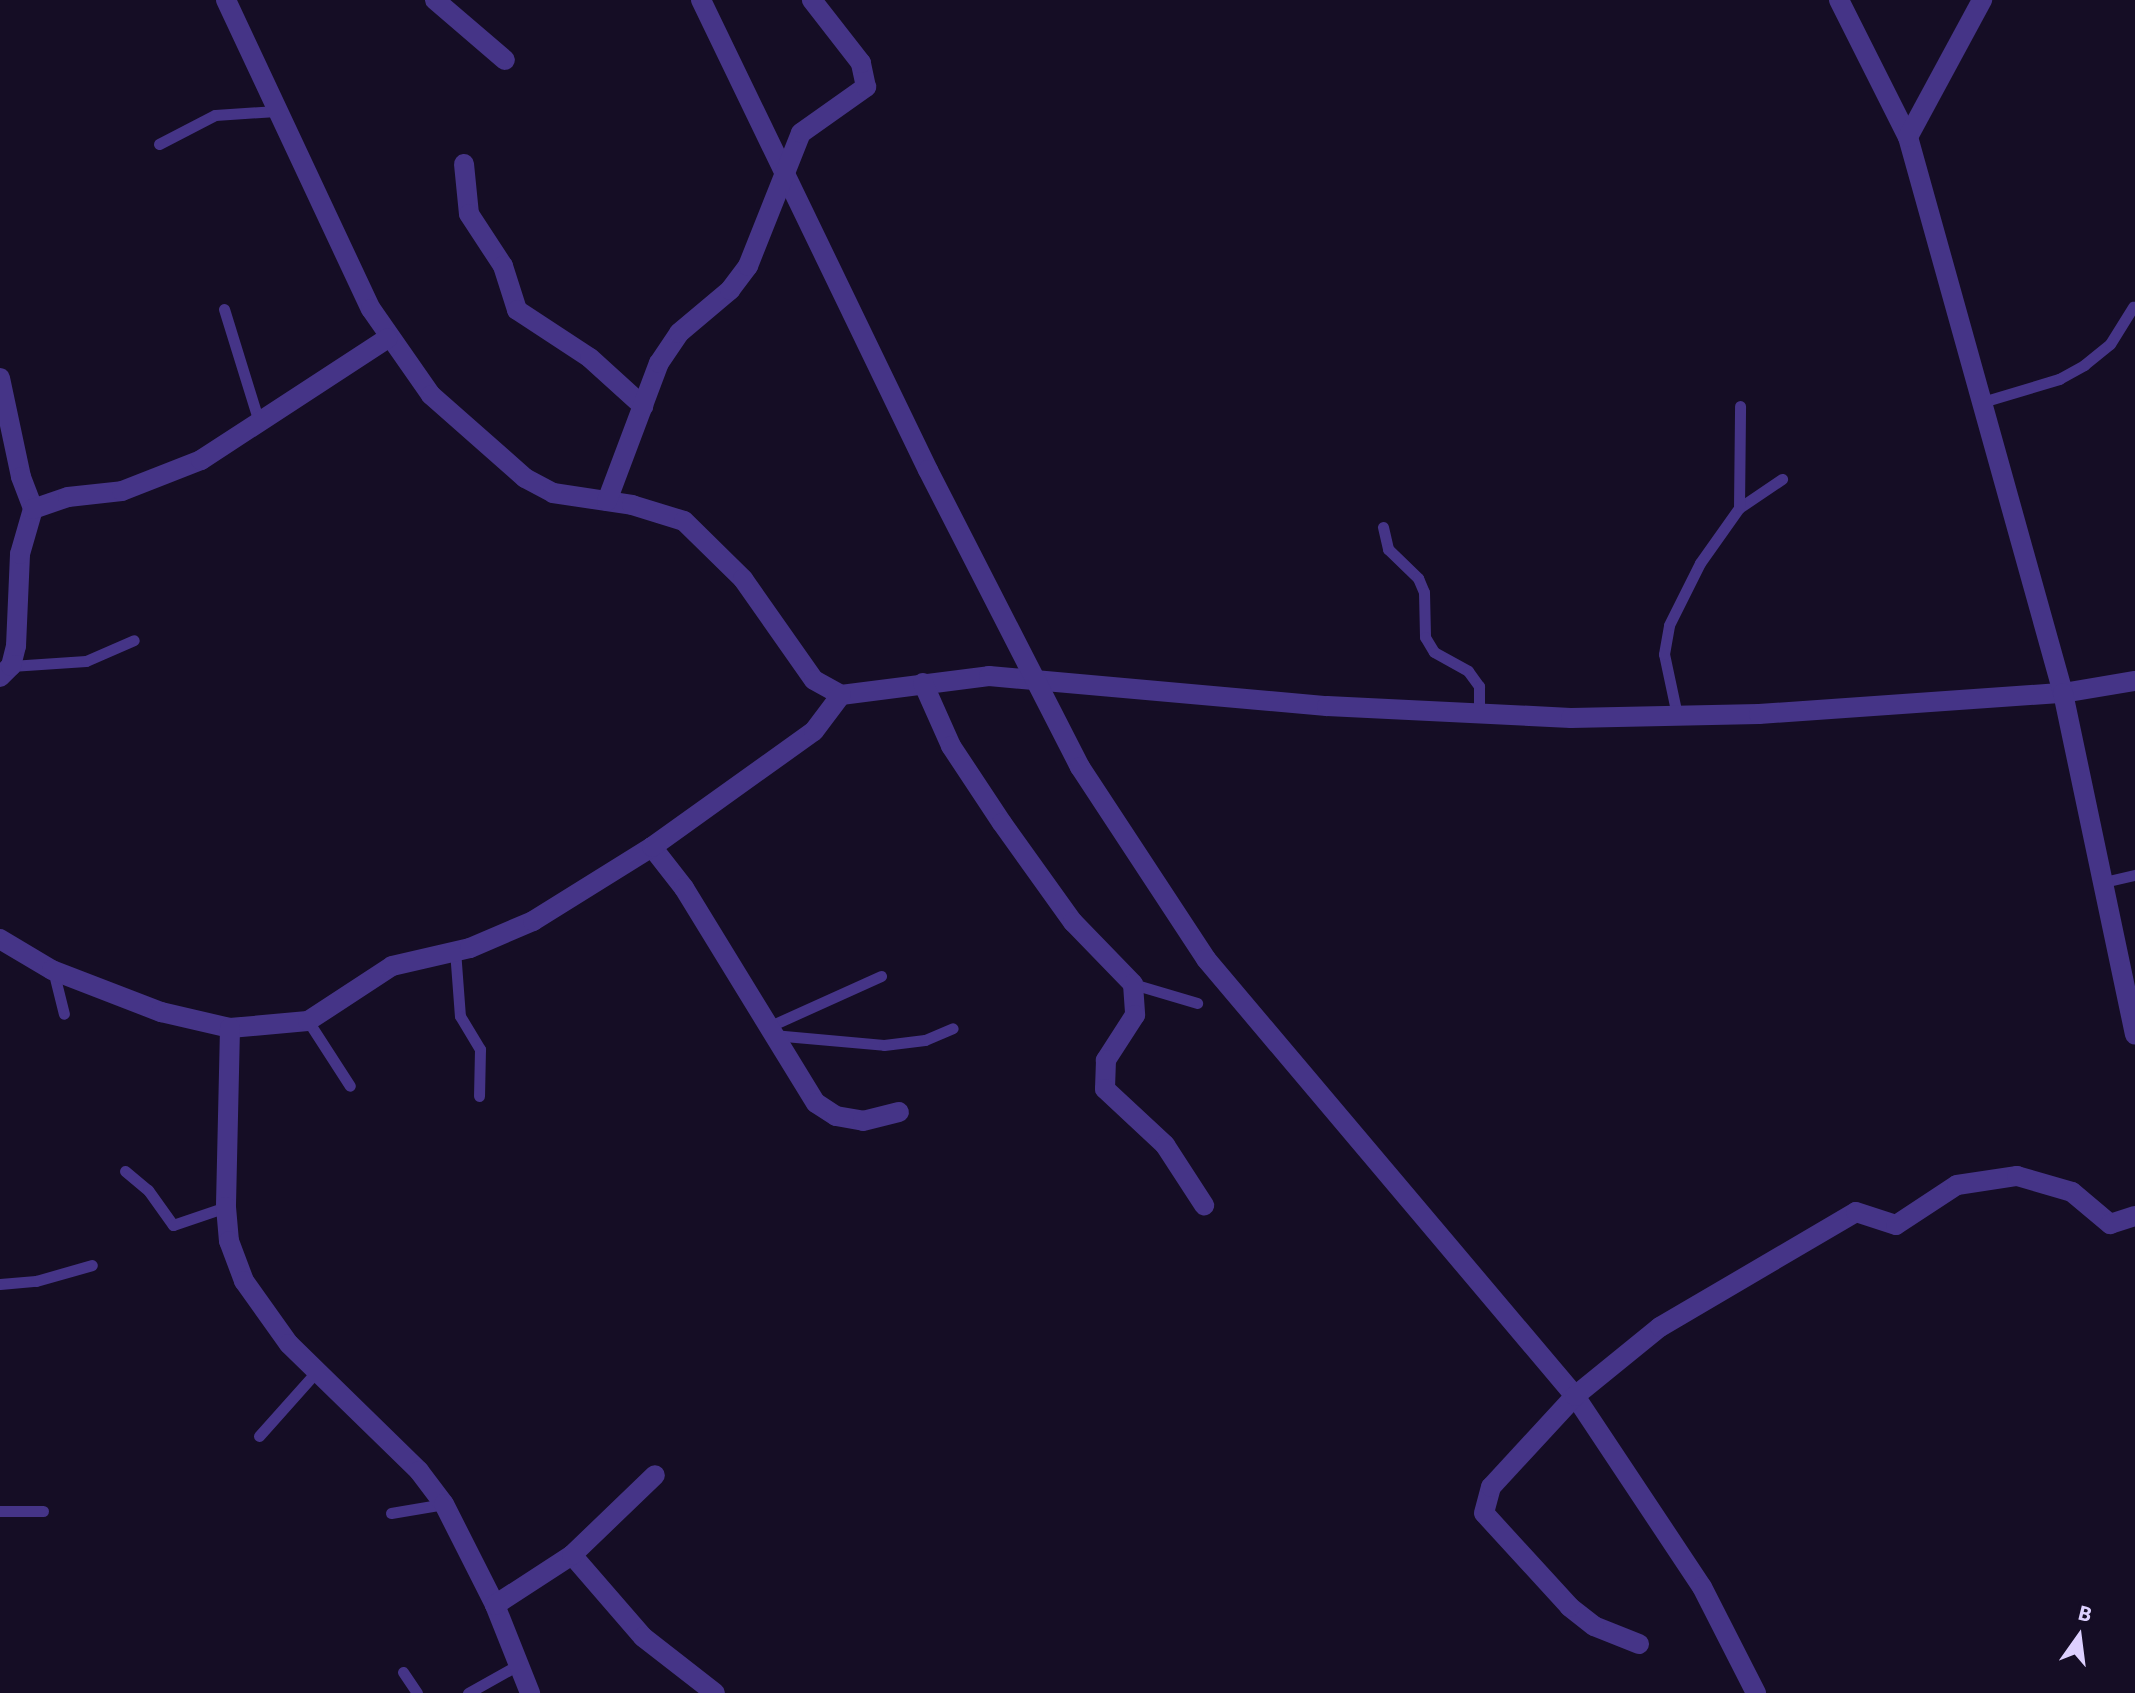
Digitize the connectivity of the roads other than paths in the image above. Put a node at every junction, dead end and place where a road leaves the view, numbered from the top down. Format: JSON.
{"nodes":[{"id":1,"x":226,"y":0,"type":"edge"},
{"id":2,"x":435,"y":0,"type":"edge"},
{"id":3,"x":701,"y":0,"type":"edge"},
{"id":4,"x":812,"y":0,"type":"edge"},
{"id":5,"x":1839,"y":0,"type":"edge"},
{"id":6,"x":1982,"y":0,"type":"edge"},
{"id":7,"x":505,"y":60,"type":"dead end"},
{"id":8,"x":276,"y":111,"type":"junction"},
{"id":9,"x":1908,"y":137,"type":"junction"},
{"id":10,"x":159,"y":144,"type":"dead end"},
{"id":11,"x":464,"y":164,"type":"dead end"},
{"id":12,"x":786,"y":172,"type":"junction"},
{"id":13,"x":2133,"y":307,"type":"edge"},
{"id":14,"x":224,"y":309,"type":"dead end"},
{"id":15,"x":388,"y":338,"type":"junction"},
{"id":16,"x":0,"y":378,"type":"edge"},
{"id":17,"x":1979,"y":404,"type":"junction"},
{"id":18,"x":643,"y":406,"type":"junction"},
{"id":19,"x":1740,"y":406,"type":"dead end"},
{"id":20,"x":258,"y":419,"type":"junction"},
{"id":21,"x":1782,"y":479,"type":"dead end"},
{"id":22,"x":607,"y":501,"type":"junction"},
{"id":23,"x":1739,"y":508,"type":"junction"},
{"id":24,"x":33,"y":509,"type":"junction"},
{"id":25,"x":1383,"y":527,"type":"dead end"},
{"id":26,"x":134,"y":640,"type":"dead end"},
{"id":27,"x":5,"y":672,"type":"edge"},
{"id":28,"x":1031,"y":678,"type":"junction"},
{"id":29,"x":2135,"y":681,"type":"edge"},
{"id":30,"x":923,"y":683,"type":"junction"},
{"id":31,"x":2063,"y":693,"type":"junction"},
{"id":32,"x":841,"y":695,"type":"junction"},
{"id":33,"x":1677,"y":715,"type":"junction"},
{"id":34,"x":1479,"y":716,"type":"junction"},
{"id":35,"x":652,"y":847,"type":"junction"},
{"id":36,"x":2135,"y":875,"type":"edge"},
{"id":37,"x":2104,"y":882,"type":"junction"},
{"id":38,"x":0,"y":939,"type":"edge"},
{"id":39,"x":455,"y":950,"type":"junction"},
{"id":40,"x":52,"y":970,"type":"junction"},
{"id":41,"x":881,"y":976,"type":"dead end"},
{"id":42,"x":1133,"y":984,"type":"junction"},
{"id":43,"x":1197,"y":1003,"type":"dead end"},
{"id":44,"x":64,"y":1014,"type":"dead end"},
{"id":45,"x":308,"y":1021,"type":"junction"},
{"id":46,"x":230,"y":1028,"type":"junction"},
{"id":47,"x":953,"y":1028,"type":"dead end"},
{"id":48,"x":770,"y":1031,"type":"junction"},
{"id":49,"x":2135,"y":1035,"type":"edge"},
{"id":50,"x":350,"y":1086,"type":"dead end"},
{"id":51,"x":479,"y":1096,"type":"dead end"},
{"id":52,"x":899,"y":1112,"type":"dead end"},
{"id":53,"x":125,"y":1171,"type":"dead end"},
{"id":54,"x":1204,"y":1205,"type":"dead end"},
{"id":55,"x":226,"y":1207,"type":"junction"},
{"id":56,"x":2135,"y":1216,"type":"edge"},
{"id":57,"x":92,"y":1265,"type":"dead end"},
{"id":58,"x":0,"y":1284,"type":"edge"},
{"id":59,"x":316,"y":1372,"type":"junction"},
{"id":60,"x":1575,"y":1396,"type":"junction"},
{"id":61,"x":259,"y":1436,"type":"dead end"},
{"id":62,"x":655,"y":1475,"type":"dead end"},
{"id":63,"x":444,"y":1504,"type":"junction"},
{"id":64,"x":0,"y":1511,"type":"edge"},
{"id":65,"x":43,"y":1511,"type":"dead end"},
{"id":66,"x":391,"y":1513,"type":"dead end"},
{"id":67,"x":572,"y":1555,"type":"junction"},
{"id":68,"x":495,"y":1605,"type":"junction"},
{"id":69,"x":1639,"y":1644,"type":"dead end"},
{"id":70,"x":518,"y":1665,"type":"junction"},
{"id":71,"x":403,"y":1672,"type":"dead end"},
{"id":72,"x":417,"y":1693,"type":"edge"},
{"id":73,"x":468,"y":1693,"type":"edge"},
{"id":74,"x":530,"y":1693,"type":"edge"},
{"id":75,"x":715,"y":1693,"type":"edge"},
{"id":76,"x":1756,"y":1693,"type":"edge"}],
"edges":[{"from":1,"to":8,"type":"street"},
{"from":2,"to":7,"type":"street"},
{"from":3,"to":12,"type":"street"},
{"from":4,"to":12,"type":"street"},
{"from":5,"to":9,"type":"street"},
{"from":6,"to":9,"type":"street"},
{"from":8,"to":10,"type":"lane"},
{"from":8,"to":15,"type":"street"},
{"from":9,"to":17,"type":"street"},
{"from":11,"to":18,"type":"street"},
{"from":12,"to":18,"type":"street"},
{"from":12,"to":28,"type":"street"},
{"from":13,"to":17,"type":"lane"},
{"from":14,"to":20,"type":"lane"},
{"from":15,"to":20,"type":"street"},
{"from":15,"to":22,"type":"street"},
{"from":16,"to":24,"type":"street"},
{"from":17,"to":31,"type":"street"},
{"from":18,"to":22,"type":"street"},
{"from":19,"to":23,"type":"lane"},
{"from":20,"to":24,"type":"street"},
{"from":21,"to":23,"type":"lane"},
{"from":22,"to":32,"type":"street"},
{"from":23,"to":33,"type":"lane"},
{"from":24,"to":27,"type":"street"},
{"from":25,"to":34,"type":"lane"},
{"from":26,"to":27,"type":"lane"},
{"from":28,"to":30,"type":"street"},
{"from":28,"to":34,"type":"street"},
{"from":28,"to":60,"type":"street"},
{"from":29,"to":31,"type":"street"},
{"from":30,"to":32,"type":"street"},
{"from":30,"to":42,"type":"street"},
{"from":31,"to":33,"type":"street"},
{"from":31,"to":37,"type":"street"},
{"from":32,"to":35,"type":"street"},
{"from":33,"to":34,"type":"street"},
{"from":35,"to":39,"type":"street"},
{"from":35,"to":48,"type":"street"},
{"from":36,"to":37,"type":"lane"},
{"from":37,"to":49,"type":"street"},
{"from":38,"to":40,"type":"street"},
{"from":39,"to":45,"type":"street"},
{"from":39,"to":51,"type":"lane"},
{"from":40,"to":44,"type":"lane"},
{"from":40,"to":46,"type":"street"},
{"from":41,"to":48,"type":"lane"},
{"from":42,"to":43,"type":"lane"},
{"from":42,"to":54,"type":"street"},
{"from":45,"to":46,"type":"street"},
{"from":45,"to":50,"type":"lane"},
{"from":46,"to":55,"type":"street"},
{"from":47,"to":48,"type":"lane"},
{"from":48,"to":52,"type":"street"},
{"from":53,"to":55,"type":"lane"},
{"from":55,"to":59,"type":"street"},
{"from":56,"to":60,"type":"street"},
{"from":57,"to":58,"type":"lane"},
{"from":59,"to":61,"type":"lane"},
{"from":59,"to":63,"type":"street"},
{"from":60,"to":69,"type":"street"},
{"from":60,"to":76,"type":"street"},
{"from":62,"to":67,"type":"street"},
{"from":63,"to":66,"type":"lane"},
{"from":63,"to":68,"type":"street"},
{"from":64,"to":65,"type":"lane"},
{"from":67,"to":68,"type":"street"},
{"from":67,"to":75,"type":"street"},
{"from":68,"to":70,"type":"street"},
{"from":70,"to":73,"type":"lane"},
{"from":70,"to":74,"type":"street"},
{"from":71,"to":72,"type":"lane"}]}
